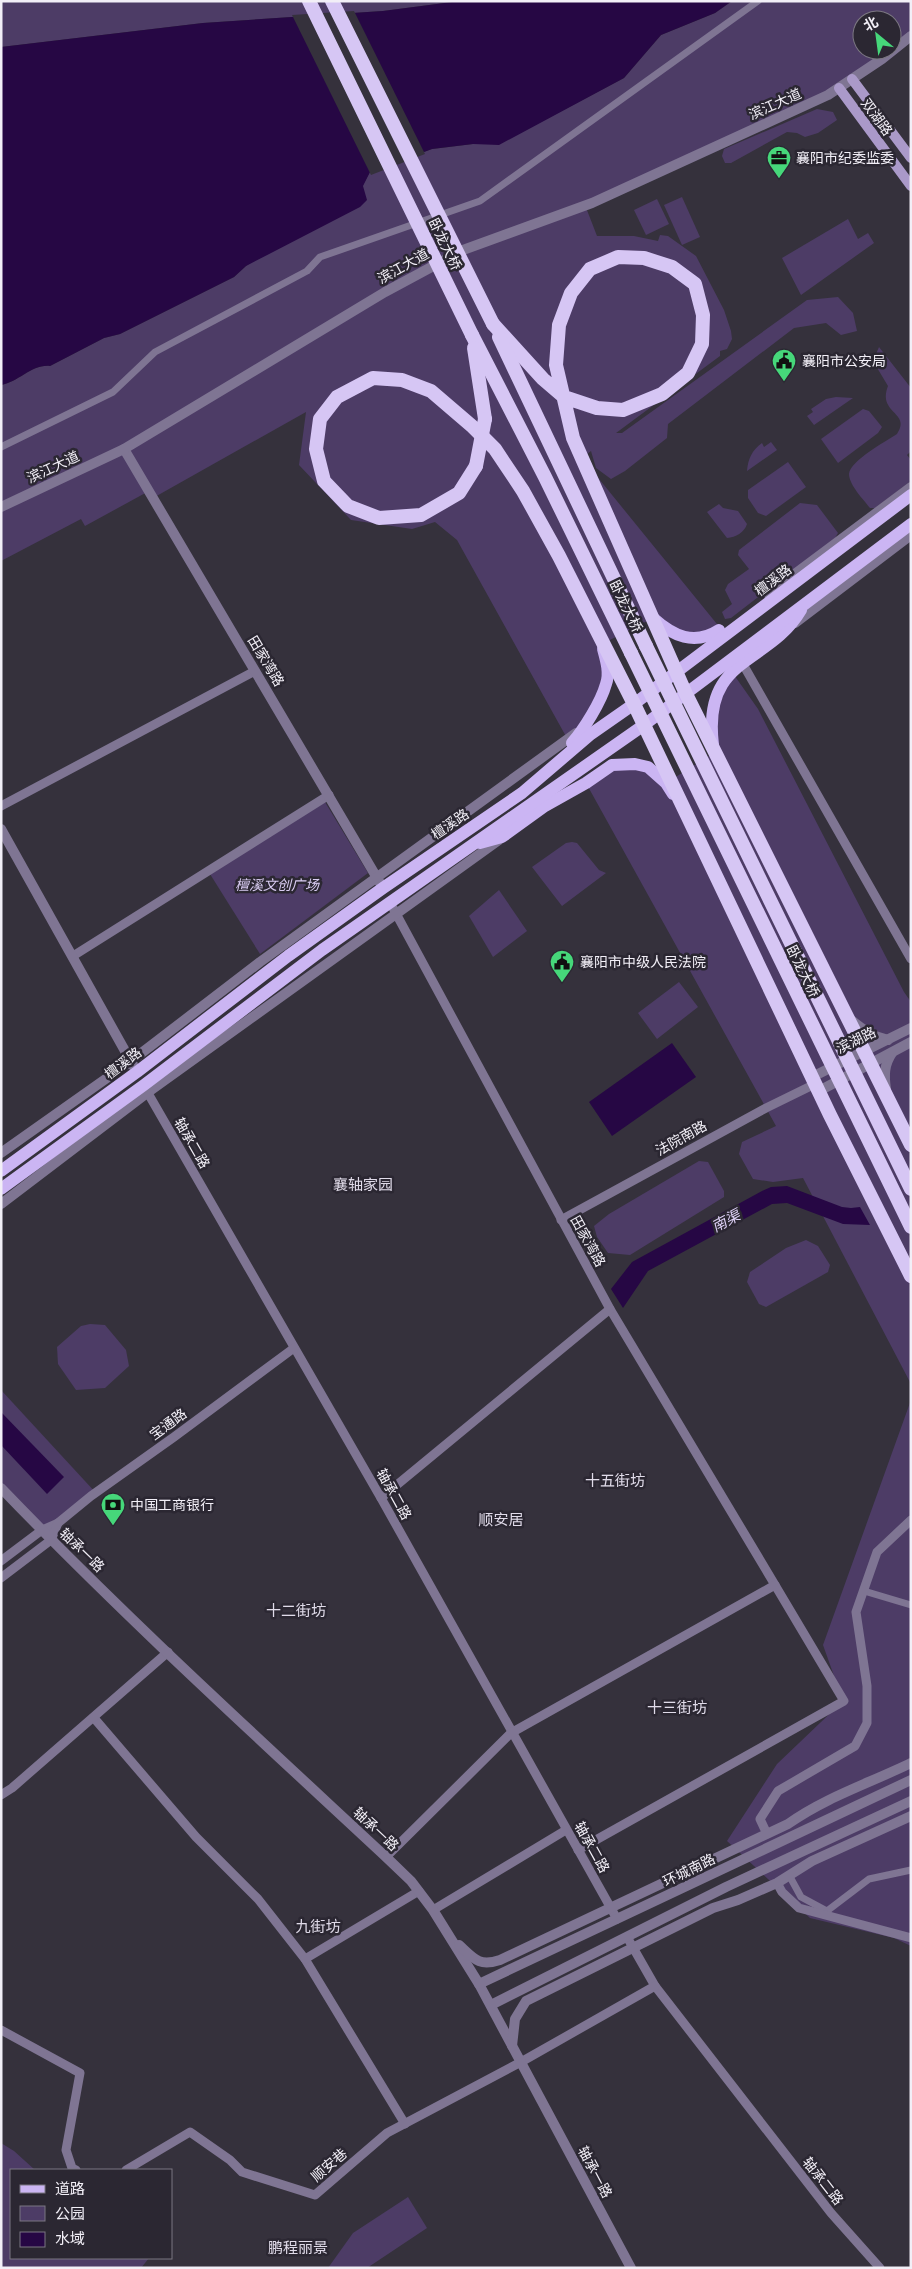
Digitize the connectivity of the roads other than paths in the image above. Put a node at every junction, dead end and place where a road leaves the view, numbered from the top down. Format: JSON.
{"nodes":[{"id":1,"x":309,"y":1,"type":"edge"},
{"id":2,"x":332,"y":1,"type":"edge"},
{"id":3,"x":758,"y":1,"type":"edge"},
{"id":4,"x":911,"y":36,"type":"edge"},
{"id":5,"x":852,"y":79,"type":"junction"},
{"id":6,"x":839,"y":88,"type":"junction"},
{"id":7,"x":911,"y":158,"type":"edge"},
{"id":8,"x":911,"y":186,"type":"edge"},
{"id":9,"x":493,"y":324,"type":"junction"},
{"id":10,"x":472,"y":335,"type":"junction"},
{"id":11,"x":1,"y":447,"type":"edge"},
{"id":12,"x":124,"y":449,"type":"junction"},
{"id":13,"x":911,"y":486,"type":"edge"},
{"id":14,"x":911,"y":495,"type":"edge"},
{"id":15,"x":1,"y":507,"type":"edge"},
{"id":16,"x":911,"y":524,"type":"edge"},
{"id":17,"x":911,"y":535,"type":"edge"},
{"id":18,"x":790,"y":586,"type":"junction"},
{"id":19,"x":768,"y":594,"type":"junction"},
{"id":20,"x":803,"y":605,"type":"junction"},
{"id":21,"x":653,"y":618,"type":"junction"},
{"id":22,"x":792,"y":625,"type":"junction"},
{"id":23,"x":602,"y":644,"type":"junction"},
{"id":24,"x":740,"y":659,"type":"junction"},
{"id":25,"x":255,"y":671,"type":"junction"},
{"id":26,"x":676,"y":672,"type":"junction"},
{"id":27,"x":686,"y":694,"type":"junction"},
{"id":28,"x":634,"y":704,"type":"junction"},
{"id":29,"x":587,"y":725,"type":"junction"},
{"id":30,"x":644,"y":725,"type":"junction"},
{"id":31,"x":714,"y":752,"type":"junction"},
{"id":32,"x":530,"y":787,"type":"junction"},
{"id":33,"x":330,"y":795,"type":"junction"},
{"id":34,"x":1,"y":806,"type":"edge"},
{"id":35,"x":685,"y":810,"type":"junction"},
{"id":36,"x":1,"y":829,"type":"edge"},
{"id":37,"x":502,"y":837,"type":"junction"},
{"id":38,"x":473,"y":845,"type":"junction"},
{"id":39,"x":380,"y":883,"type":"junction"},
{"id":40,"x":393,"y":908,"type":"junction"},
{"id":41,"x":73,"y":956,"type":"junction"},
{"id":42,"x":911,"y":959,"type":"edge"},
{"id":43,"x":846,"y":1016,"type":"junction"},
{"id":44,"x":911,"y":1028,"type":"edge"},
{"id":45,"x":888,"y":1040,"type":"junction"},
{"id":46,"x":911,"y":1042,"type":"edge"},
{"id":47,"x":892,"y":1052,"type":"junction"},
{"id":48,"x":868,"y":1058,"type":"junction"},
{"id":49,"x":134,"y":1066,"type":"junction"},
{"id":50,"x":815,"y":1084,"type":"junction"},
{"id":51,"x":146,"y":1089,"type":"junction"},
{"id":52,"x":886,"y":1095,"type":"junction"},
{"id":53,"x":911,"y":1145,"type":"edge"},
{"id":54,"x":1,"y":1153,"type":"edge"},
{"id":55,"x":1,"y":1171,"type":"edge"},
{"id":56,"x":1,"y":1189,"type":"edge"},
{"id":57,"x":911,"y":1189,"type":"edge"},
{"id":58,"x":1,"y":1204,"type":"edge"},
{"id":59,"x":561,"y":1220,"type":"junction"},
{"id":60,"x":911,"y":1227,"type":"edge"},
{"id":61,"x":911,"y":1276,"type":"edge"},
{"id":62,"x":610,"y":1309,"type":"junction"},
{"id":63,"x":294,"y":1348,"type":"junction"},
{"id":64,"x":1,"y":1488,"type":"edge"},
{"id":65,"x":380,"y":1498,"type":"junction"},
{"id":66,"x":911,"y":1520,"type":"edge"},
{"id":67,"x":58,"y":1523,"type":"junction"},
{"id":68,"x":42,"y":1530,"type":"junction"},
{"id":69,"x":51,"y":1540,"type":"junction"},
{"id":70,"x":1,"y":1561,"type":"edge"},
{"id":71,"x":1,"y":1578,"type":"edge"},
{"id":72,"x":775,"y":1585,"type":"junction"},
{"id":73,"x":864,"y":1592,"type":"junction"},
{"id":74,"x":911,"y":1605,"type":"edge"},
{"id":75,"x":168,"y":1652,"type":"junction"},
{"id":76,"x":94,"y":1718,"type":"junction"},
{"id":77,"x":511,"y":1733,"type":"junction"},
{"id":78,"x":911,"y":1763,"type":"edge"},
{"id":79,"x":911,"y":1780,"type":"edge"},
{"id":80,"x":1,"y":1795,"type":"edge"},
{"id":81,"x":911,"y":1801,"type":"edge"},
{"id":82,"x":911,"y":1816,"type":"edge"},
{"id":83,"x":566,"y":1830,"type":"junction"},
{"id":84,"x":768,"y":1834,"type":"junction"},
{"id":85,"x":578,"y":1850,"type":"junction"},
{"id":86,"x":386,"y":1857,"type":"junction"},
{"id":87,"x":911,"y":1870,"type":"edge"},
{"id":88,"x":789,"y":1876,"type":"junction"},
{"id":89,"x":777,"y":1883,"type":"junction"},
{"id":90,"x":419,"y":1892,"type":"junction"},
{"id":91,"x":610,"y":1907,"type":"junction"},
{"id":92,"x":433,"y":1910,"type":"junction"},
{"id":93,"x":617,"y":1919,"type":"junction"},
{"id":94,"x":450,"y":1937,"type":"junction"},
{"id":95,"x":627,"y":1937,"type":"junction"},
{"id":96,"x":911,"y":1938,"type":"edge"},
{"id":97,"x":634,"y":1949,"type":"junction"},
{"id":98,"x":306,"y":1959,"type":"junction"},
{"id":99,"x":479,"y":1984,"type":"junction"},
{"id":100,"x":655,"y":1986,"type":"junction"},
{"id":101,"x":491,"y":2005,"type":"junction"},
{"id":102,"x":1,"y":2030,"type":"edge"},
{"id":103,"x":512,"y":2046,"type":"junction"},
{"id":104,"x":521,"y":2062,"type":"junction"},
{"id":105,"x":405,"y":2124,"type":"junction"},
{"id":106,"x":74,"y":2169,"type":"edge"},
{"id":107,"x":128,"y":2169,"type":"edge"},
{"id":108,"x":631,"y":2268,"type":"edge"},
{"id":109,"x":880,"y":2268,"type":"edge"}],
"edges":[{"from":1,"to":10,"type":"highway","name":"卧龙大桥","bridge":true},
{"from":2,"to":9,"type":"highway","name":"卧龙大桥","bridge":true},
{"from":3,"to":11,"type":"street"},
{"from":4,"to":5,"type":"street","name":"滨江大道"},
{"from":5,"to":6,"type":"street","name":"滨江大道"},
{"from":5,"to":7,"type":"main road","name":"双湖路"},
{"from":6,"to":8,"type":"main road","name":"双湖路"},
{"from":6,"to":12,"type":"street","name":"滨江大道"},
{"from":9,"to":21,"type":"highway"},
{"from":9,"to":57,"type":"highway","name":"卧龙大桥","bridge":true},
{"from":10,"to":23,"type":"highway","bridge":true},
{"from":10,"to":60,"type":"highway","name":"卧龙大桥","bridge":true},
{"from":12,"to":15,"type":"street","name":"滨江大道"},
{"from":12,"to":25,"type":"street","name":"田家湾路"},
{"from":13,"to":19,"type":"street"},
{"from":14,"to":18,"type":"main road","name":"檀溪路"},
{"from":16,"to":20,"type":"main road"},
{"from":17,"to":22,"type":"street"},
{"from":18,"to":19,"type":"main road"},
{"from":18,"to":26,"type":"main road","name":"檀溪路"},
{"from":19,"to":21,"type":"main road"},
{"from":20,"to":22,"type":"main road"},
{"from":20,"to":24,"type":"main road"},
{"from":21,"to":26,"type":"highway"},
{"from":22,"to":24,"type":"main road"},
{"from":23,"to":28,"type":"highway"},
{"from":23,"to":29,"type":"main road"},
{"from":24,"to":27,"type":"main road"},
{"from":24,"to":31,"type":"main road"},
{"from":24,"to":42,"type":"street"},
{"from":25,"to":33,"type":"street","name":"田家湾路"},
{"from":25,"to":34,"type":"street"},
{"from":26,"to":27,"type":"highway"},
{"from":26,"to":28,"type":"main road","name":"檀溪路"},
{"from":27,"to":30,"type":"main road"},
{"from":27,"to":31,"type":"highway"},
{"from":28,"to":30,"type":"highway"},
{"from":28,"to":32,"type":"main road","name":"檀溪路"},
{"from":29,"to":32,"type":"main road"},
{"from":29,"to":39,"type":"street"},
{"from":30,"to":35,"type":"highway"},
{"from":30,"to":38,"type":"main road"},
{"from":31,"to":43,"type":"highway"},
{"from":32,"to":39,"type":"main road","name":"檀溪路"},
{"from":33,"to":39,"type":"street","name":"田家湾路"},
{"from":33,"to":41,"type":"street"},
{"from":35,"to":37,"type":"main road"},
{"from":35,"to":50,"type":"highway"},
{"from":36,"to":41,"type":"street"},
{"from":37,"to":38,"type":"main road"},
{"from":37,"to":40,"type":"street"},
{"from":38,"to":40,"type":"main road"},
{"from":39,"to":49,"type":"main road","name":"檀溪路"},
{"from":40,"to":51,"type":"main road"},
{"from":40,"to":59,"type":"street","name":"田家湾路"},
{"from":41,"to":49,"type":"street"},
{"from":43,"to":45,"type":"street"},
{"from":43,"to":48,"type":"highway"},
{"from":44,"to":45,"type":"street","name":"滨湖路"},
{"from":45,"to":48,"type":"street","name":"滨湖路"},
{"from":46,"to":47,"type":"street","name":"滨湖路"},
{"from":47,"to":48,"type":"street","name":"滨湖路"},
{"from":47,"to":52,"type":"street"},
{"from":48,"to":50,"type":"street","name":"滨湖路"},
{"from":48,"to":50,"type":"street","name":"滨湖路"},
{"from":48,"to":52,"type":"highway"},
{"from":49,"to":54,"type":"street"},
{"from":49,"to":55,"type":"main road","name":"檀溪路"},
{"from":50,"to":59,"type":"street","name":"法院南路"},
{"from":50,"to":61,"type":"highway"},
{"from":51,"to":56,"type":"main road"},
{"from":51,"to":58,"type":"street"},
{"from":51,"to":63,"type":"street","name":"轴承二路"},
{"from":52,"to":53,"type":"highway"},
{"from":59,"to":62,"type":"street","name":"田家湾路"},
{"from":62,"to":65,"type":"street"},
{"from":62,"to":72,"type":"street","name":"田家湾路"},
{"from":63,"to":65,"type":"street","name":"轴承二路"},
{"from":63,"to":67,"type":"street","name":"宝通路"},
{"from":64,"to":68,"type":"street","name":"轴承一路"},
{"from":65,"to":77,"type":"street","name":"轴承二路"},
{"from":66,"to":73,"type":"street"},
{"from":67,"to":68,"type":"street","name":"宝通路"},
{"from":67,"to":69,"type":"street","name":"宝通路"},
{"from":68,"to":69,"type":"street","name":"轴承一路"},
{"from":68,"to":70,"type":"street","name":"宝通路"},
{"from":69,"to":71,"type":"street"},
{"from":69,"to":75,"type":"street","name":"轴承一路"},
{"from":72,"to":77,"type":"street"},
{"from":72,"to":85,"type":"street","name":"田家湾路"},
{"from":73,"to":74,"type":"street"},
{"from":73,"to":84,"type":"street"},
{"from":75,"to":76,"type":"street"},
{"from":75,"to":86,"type":"street","name":"轴承一路"},
{"from":76,"to":80,"type":"street"},
{"from":76,"to":98,"type":"street"},
{"from":77,"to":83,"type":"street","name":"轴承二路"},
{"from":77,"to":86,"type":"street"},
{"from":78,"to":84,"type":"street"},
{"from":79,"to":93,"type":"street","name":"环城南路"},
{"from":81,"to":95,"type":"street"},
{"from":82,"to":88,"type":"street"},
{"from":83,"to":85,"type":"street","name":"轴承二路"},
{"from":83,"to":92,"type":"street"},
{"from":84,"to":91,"type":"street"},
{"from":85,"to":91,"type":"street","name":"轴承二路"},
{"from":86,"to":90,"type":"street","name":"轴承一路"},
{"from":87,"to":88,"type":"street"},
{"from":88,"to":89,"type":"street"},
{"from":89,"to":96,"type":"street"},
{"from":89,"to":97,"type":"street"},
{"from":90,"to":92,"type":"street","name":"轴承一路"},
{"from":90,"to":98,"type":"street"},
{"from":91,"to":93,"type":"street","name":"轴承二路"},
{"from":91,"to":94,"type":"street"},
{"from":92,"to":94,"type":"street","name":"轴承一路"},
{"from":93,"to":99,"type":"street","name":"环城南路"},
{"from":94,"to":99,"type":"street","name":"轴承一路"},
{"from":95,"to":97,"type":"street","name":"轴承二路"},
{"from":95,"to":101,"type":"street"},
{"from":97,"to":100,"type":"street","name":"轴承二路"},
{"from":97,"to":103,"type":"street"},
{"from":98,"to":105,"type":"street"},
{"from":99,"to":101,"type":"street","name":"轴承一路"},
{"from":100,"to":104,"type":"street","name":"顺安巷"},
{"from":100,"to":109,"type":"street","name":"轴承二路"},
{"from":101,"to":103,"type":"street","name":"轴承一路"},
{"from":102,"to":106,"type":"street"},
{"from":103,"to":104,"type":"street","name":"轴承一路"},
{"from":104,"to":105,"type":"street","name":"顺安巷"},
{"from":104,"to":108,"type":"street","name":"轴承一路"},
{"from":105,"to":107,"type":"street","name":"顺安巷"}]}
